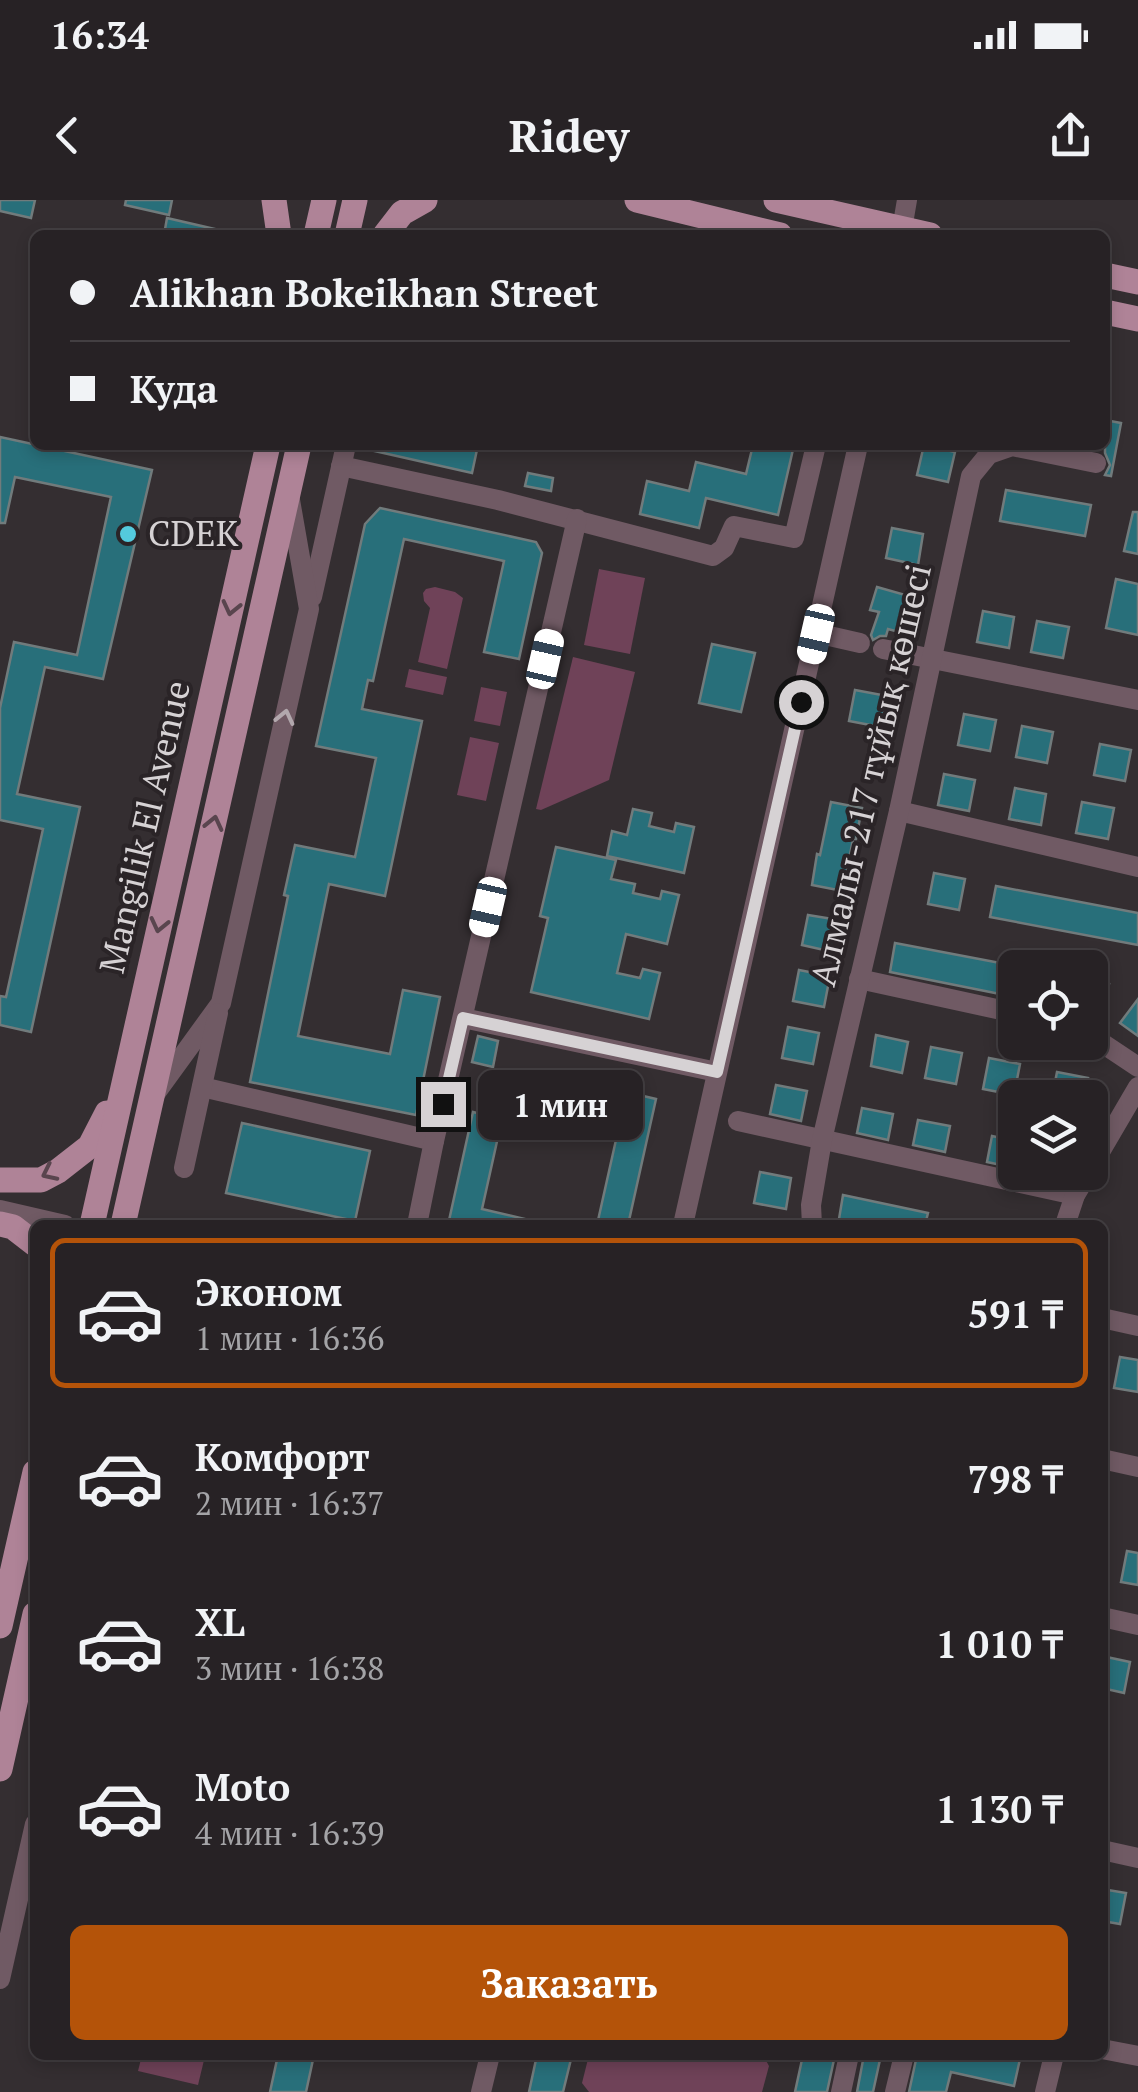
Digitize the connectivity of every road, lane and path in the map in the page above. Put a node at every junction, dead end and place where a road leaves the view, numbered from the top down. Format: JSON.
{"nodes":[{"id":1,"x":274,"y":200,"type":"edge"},
{"id":2,"x":324,"y":200,"type":"edge"},
{"id":3,"x":354,"y":200,"type":"edge"},
{"id":4,"x":425,"y":200,"type":"edge"},
{"id":5,"x":638,"y":200,"type":"edge"},
{"id":6,"x":776,"y":200,"type":"edge"},
{"id":7,"x":907,"y":200,"type":"edge"},
{"id":8,"x":278,"y":230,"type":"edge"},
{"id":9,"x":317,"y":230,"type":"edge"},
{"id":10,"x":348,"y":230,"type":"edge"},
{"id":11,"x":389,"y":230,"type":"edge"},
{"id":12,"x":760,"y":230,"type":"edge"},
{"id":13,"x":893,"y":230,"type":"edge"},
{"id":14,"x":901,"y":230,"type":"edge"},
{"id":15,"x":1110,"y":276,"type":"edge"},
{"id":16,"x":1138,"y":282,"type":"edge"},
{"id":17,"x":1110,"y":313,"type":"edge"},
{"id":18,"x":1138,"y":319,"type":"edge"},
{"id":19,"x":267,"y":450,"type":"edge"},
{"id":20,"x":298,"y":450,"type":"edge"},
{"id":21,"x":345,"y":450,"type":"edge"},
{"id":22,"x":815,"y":450,"type":"edge"},
{"id":23,"x":857,"y":450,"type":"edge"},
{"id":24,"x":1000,"y":450,"type":"edge"},
{"id":25,"x":1031,"y":450,"type":"edge"},
{"id":26,"x":1096,"y":464,"type":"dead end"},
{"id":27,"x":341,"y":466,"type":"junction"},
{"id":28,"x":288,"y":493,"type":"junction"},
{"id":29,"x":577,"y":520,"type":"junction"},
{"id":30,"x":295,"y":529,"type":"junction"},
{"id":31,"x":327,"y":530,"type":"junction"},
{"id":32,"x":310,"y":609,"type":"junction"},
{"id":33,"x":816,"y":634,"type":"junction"},
{"id":34,"x":860,"y":643,"type":"dead end"},
{"id":35,"x":883,"y":649,"type":"dead end"},
{"id":36,"x":932,"y":659,"type":"junction"},
{"id":37,"x":1138,"y":700,"type":"edge"},
{"id":38,"x":899,"y":812,"type":"junction"},
{"id":39,"x":1138,"y":867,"type":"edge"},
{"id":40,"x":859,"y":979,"type":"junction"},
{"id":41,"x":221,"y":1003,"type":"junction"},
{"id":42,"x":998,"y":1009,"type":"edge"},
{"id":43,"x":463,"y":1018,"type":"junction"},
{"id":44,"x":1108,"y":1047,"type":"edge"},
{"id":45,"x":1138,"y":1068,"type":"edge"},
{"id":46,"x":717,"y":1072,"type":"junction"},
{"id":47,"x":124,"y":1082,"type":"junction"},
{"id":48,"x":202,"y":1088,"type":"junction"},
{"id":49,"x":1138,"y":1088,"type":"edge"},
{"id":50,"x":151,"y":1100,"type":"junction"},
{"id":51,"x":738,"y":1121,"type":"dead end"},
{"id":52,"x":1108,"y":1139,"type":"edge"},
{"id":53,"x":822,"y":1140,"type":"junction"},
{"id":54,"x":434,"y":1141,"type":"junction"},
{"id":55,"x":184,"y":1168,"type":"dead end"},
{"id":56,"x":0,"y":1180,"type":"edge"},
{"id":57,"x":1078,"y":1190,"type":"edge"},
{"id":58,"x":1075,"y":1195,"type":"junction"},
{"id":59,"x":0,"y":1210,"type":"edge"},
{"id":60,"x":44,"y":1220,"type":"edge"},
{"id":61,"x":93,"y":1220,"type":"edge"},
{"id":62,"x":124,"y":1220,"type":"edge"},
{"id":63,"x":418,"y":1220,"type":"edge"},
{"id":64,"x":684,"y":1220,"type":"edge"},
{"id":65,"x":812,"y":1220,"type":"edge"},
{"id":66,"x":1067,"y":1220,"type":"edge"},
{"id":67,"x":0,"y":1224,"type":"edge"},
{"id":68,"x":30,"y":1240,"type":"edge"},
{"id":69,"x":1108,"y":1319,"type":"edge"},
{"id":70,"x":1138,"y":1326,"type":"edge"},
{"id":71,"x":1108,"y":1460,"type":"edge"},
{"id":72,"x":1138,"y":1467,"type":"edge"},
{"id":73,"x":30,"y":1494,"type":"edge"},
{"id":74,"x":1108,"y":1618,"type":"edge"},
{"id":75,"x":1138,"y":1625,"type":"edge"},
{"id":76,"x":0,"y":1626,"type":"edge"},
{"id":77,"x":30,"y":1636,"type":"edge"},
{"id":78,"x":0,"y":1770,"type":"edge"},
{"id":79,"x":30,"y":1846,"type":"edge"},
{"id":80,"x":1108,"y":1851,"type":"edge"},
{"id":81,"x":1138,"y":1858,"type":"edge"},
{"id":82,"x":0,"y":1979,"type":"edge"},
{"id":83,"x":1108,"y":2050,"type":"edge"},
{"id":84,"x":1138,"y":2056,"type":"edge"},
{"id":85,"x":489,"y":2060,"type":"edge"},
{"id":86,"x":848,"y":2060,"type":"edge"},
{"id":87,"x":903,"y":2060,"type":"edge"},
{"id":88,"x":1053,"y":2060,"type":"edge"},
{"id":89,"x":481,"y":2092,"type":"edge"},
{"id":90,"x":841,"y":2092,"type":"edge"},
{"id":91,"x":896,"y":2092,"type":"edge"},
{"id":92,"x":1046,"y":2092,"type":"edge"}],
"edges":[{"from":1,"to":8,"type":"main road"},
{"from":2,"to":9,"type":"main road"},
{"from":3,"to":10,"type":"main road"},
{"from":4,"to":11,"type":"main road"},
{"from":5,"to":12,"type":"main road"},
{"from":6,"to":13,"type":"main road"},
{"from":7,"to":14,"type":"street"},
{"from":15,"to":16,"type":"main road"},
{"from":17,"to":18,"type":"main road"},
{"from":19,"to":47,"type":"main road","name":"Mangilik El Avenue","one_way":true},
{"from":20,"to":28,"type":"main road","name":"Mangilik El Avenue"},
{"from":21,"to":27,"type":"street"},
{"from":22,"to":29,"type":"street"},
{"from":23,"to":33,"type":"street"},
{"from":24,"to":36,"type":"street","name":"Алмалы-217 тұйық көшесі"},
{"from":25,"to":26,"type":"street","name":"Алмалы-217 тұйық көшесі"},
{"from":27,"to":29,"type":"street"},
{"from":27,"to":31,"type":"street"},
{"from":28,"to":30,"type":"street"},
{"from":50,"to":28,"type":"main road","name":"Mangilik El Avenue","one_way":true},
{"from":29,"to":43,"type":"street"},
{"from":30,"to":31,"type":"street"},
{"from":30,"to":32,"type":"street"},
{"from":31,"to":32,"type":"street"},
{"from":41,"to":32,"type":"street","one_way":true},
{"from":33,"to":34,"type":"street"},
{"from":33,"to":46,"type":"street"},
{"from":35,"to":36,"type":"street"},
{"from":36,"to":37,"type":"street"},
{"from":36,"to":38,"type":"street","name":"Алмалы-217 тұйық көшесі"},
{"from":38,"to":39,"type":"street"},
{"from":38,"to":40,"type":"street","name":"Алмалы-217 тұйық көшесі"},
{"from":40,"to":42,"type":"street"},
{"from":40,"to":53,"type":"street","name":"Алмалы-217 тұйық көшесі"},
{"from":41,"to":48,"type":"street"},
{"from":41,"to":50,"type":"street"},
{"from":43,"to":46,"type":"street"},
{"from":43,"to":54,"type":"street"},
{"from":44,"to":45,"type":"street"},
{"from":46,"to":64,"type":"street"},
{"from":47,"to":56,"type":"main road","one_way":true},
{"from":47,"to":61,"type":"main road","name":"Mangilik El Avenue"},
{"from":48,"to":54,"type":"street"},
{"from":48,"to":55,"type":"street"},
{"from":49,"to":52,"type":"street"},
{"from":50,"to":62,"type":"main road","name":"Mangilik El Avenue"},
{"from":51,"to":53,"type":"street"},
{"from":53,"to":58,"type":"street"},
{"from":53,"to":65,"type":"street","name":"Алмалы-217 тұйық көшесі"},
{"from":54,"to":63,"type":"street"},
{"from":57,"to":58,"type":"street"},
{"from":58,"to":66,"type":"street"},
{"from":59,"to":60,"type":"street"},
{"from":67,"to":68,"type":"main road"},
{"from":69,"to":70,"type":"street"},
{"from":71,"to":72,"type":"street"},
{"from":73,"to":76,"type":"main road"},
{"from":74,"to":75,"type":"street"},
{"from":77,"to":78,"type":"main road"},
{"from":79,"to":82,"type":"street"},
{"from":80,"to":81,"type":"street"},
{"from":83,"to":84,"type":"street"},
{"from":85,"to":89,"type":"street"},
{"from":86,"to":90,"type":"street"},
{"from":87,"to":91,"type":"street"},
{"from":88,"to":92,"type":"street"}]}
